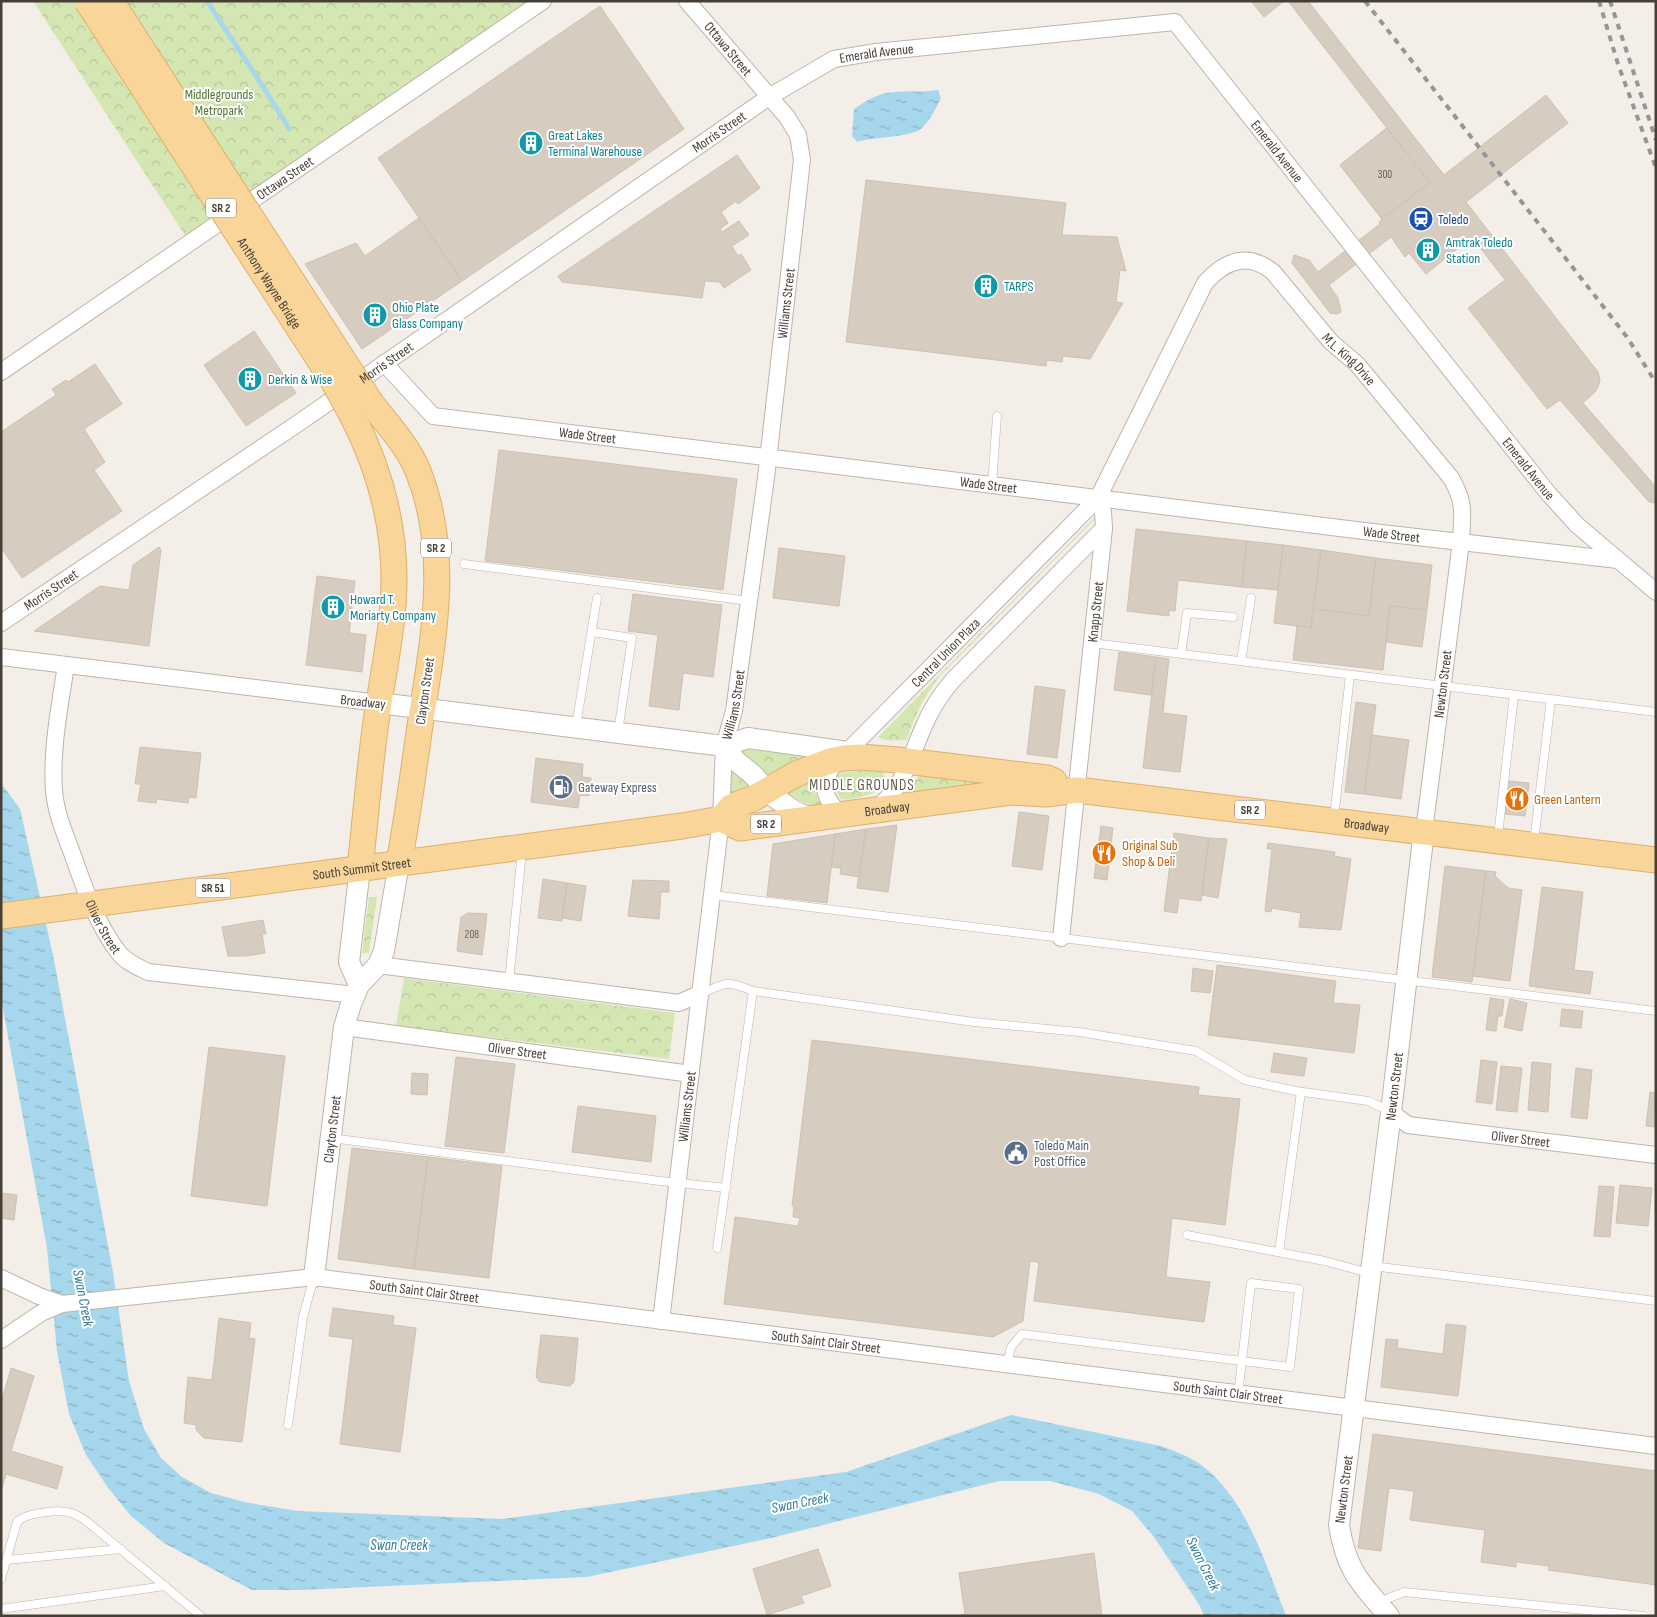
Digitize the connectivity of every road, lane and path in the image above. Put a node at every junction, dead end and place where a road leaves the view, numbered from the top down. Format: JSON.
{"nodes":[{"id":1,"x":87,"y":1,"type":"edge"},
{"id":2,"x":111,"y":1,"type":"edge"},
{"id":3,"x":542,"y":1,"type":"edge"},
{"id":4,"x":687,"y":1,"type":"edge"},
{"id":5,"x":769,"y":97,"type":"junction"},
{"id":6,"x":384,"y":363,"type":"junction"},
{"id":7,"x":1,"y":372,"type":"edge"},
{"id":8,"x":361,"y":409,"type":"junction"},
{"id":9,"x":997,"y":416,"type":"dead end"},
{"id":10,"x":767,"y":457,"type":"junction"},
{"id":11,"x":992,"y":485,"type":"junction"},
{"id":12,"x":1098,"y":498,"type":"junction"},
{"id":13,"x":1104,"y":528,"type":"junction"},
{"id":14,"x":1461,"y":542,"type":"junction"},
{"id":15,"x":1618,"y":560,"type":"junction"},
{"id":16,"x":464,"y":564,"type":"dead end"},
{"id":17,"x":1656,"y":592,"type":"edge"},
{"id":18,"x":597,"y":598,"type":"dead end"},
{"id":19,"x":1251,"y":598,"type":"dead end"},
{"id":20,"x":749,"y":602,"type":"junction"},
{"id":21,"x":1233,"y":617,"type":"dead end"},
{"id":22,"x":1,"y":623,"type":"edge"},
{"id":23,"x":592,"y":632,"type":"junction"},
{"id":24,"x":1092,"y":643,"type":"junction"},
{"id":25,"x":1182,"y":654,"type":"junction"},
{"id":26,"x":1,"y":657,"type":"edge"},
{"id":27,"x":1241,"y":661,"type":"junction"},
{"id":28,"x":66,"y":665,"type":"junction"},
{"id":29,"x":1350,"y":675,"type":"junction"},
{"id":30,"x":1442,"y":686,"type":"junction"},
{"id":31,"x":1514,"y":695,"type":"junction"},
{"id":32,"x":1551,"y":700,"type":"junction"},
{"id":33,"x":379,"y":704,"type":"junction"},
{"id":34,"x":423,"y":709,"type":"junction"},
{"id":35,"x":1656,"y":712,"type":"edge"},
{"id":36,"x":576,"y":728,"type":"junction"},
{"id":37,"x":618,"y":733,"type":"junction"},
{"id":38,"x":724,"y":746,"type":"junction"},
{"id":39,"x":842,"y":755,"type":"junction"},
{"id":40,"x":904,"y":761,"type":"junction"},
{"id":41,"x":767,"y":789,"type":"junction"},
{"id":42,"x":1077,"y":790,"type":"junction"},
{"id":43,"x":874,"y":810,"type":"junction"},
{"id":44,"x":841,"y":814,"type":"junction"},
{"id":45,"x":722,"y":819,"type":"junction"},
{"id":46,"x":812,"y":819,"type":"junction"},
{"id":47,"x":1334,"y":820,"type":"junction"},
{"id":48,"x":1424,"y":831,"type":"junction"},
{"id":49,"x":1498,"y":841,"type":"junction"},
{"id":50,"x":1534,"y":844,"type":"junction"},
{"id":51,"x":522,"y":847,"type":"junction"},
{"id":52,"x":1656,"y":860,"type":"edge"},
{"id":53,"x":399,"y":863,"type":"junction"},
{"id":54,"x":360,"y":868,"type":"junction"},
{"id":55,"x":712,"y":895,"type":"junction"},
{"id":56,"x":91,"y":903,"type":"junction"},
{"id":57,"x":1,"y":916,"type":"edge"},
{"id":58,"x":1061,"y":938,"type":"junction"},
{"id":59,"x":378,"y":965,"type":"junction"},
{"id":60,"x":1407,"y":981,"type":"junction"},
{"id":61,"x":509,"y":982,"type":"junction"},
{"id":62,"x":357,"y":990,"type":"junction"},
{"id":63,"x":753,"y":991,"type":"junction"},
{"id":64,"x":699,"y":994,"type":"junction"},
{"id":65,"x":1656,"y":1011,"type":"edge"},
{"id":66,"x":344,"y":1027,"type":"junction"},
{"id":67,"x":691,"y":1074,"type":"junction"},
{"id":68,"x":1301,"y":1092,"type":"junction"},
{"id":69,"x":1392,"y":1112,"type":"junction"},
{"id":70,"x":331,"y":1138,"type":"junction"},
{"id":71,"x":1656,"y":1155,"type":"edge"},
{"id":72,"x":678,"y":1183,"type":"junction"},
{"id":73,"x":726,"y":1188,"type":"junction"},
{"id":74,"x":1187,"y":1235,"type":"dead end"},
{"id":75,"x":717,"y":1248,"type":"dead end"},
{"id":76,"x":1279,"y":1252,"type":"junction"},
{"id":77,"x":1372,"y":1270,"type":"junction"},
{"id":78,"x":1,"y":1278,"type":"edge"},
{"id":79,"x":314,"y":1278,"type":"junction"},
{"id":80,"x":1656,"y":1301,"type":"edge"},
{"id":81,"x":62,"y":1304,"type":"junction"},
{"id":82,"x":662,"y":1322,"type":"junction"},
{"id":83,"x":1,"y":1340,"type":"edge"},
{"id":84,"x":1242,"y":1360,"type":"junction"},
{"id":85,"x":1007,"y":1366,"type":"junction"},
{"id":86,"x":1238,"y":1395,"type":"junction"},
{"id":87,"x":1354,"y":1410,"type":"junction"},
{"id":88,"x":288,"y":1425,"type":"dead end"},
{"id":89,"x":1656,"y":1446,"type":"edge"},
{"id":90,"x":121,"y":1549,"type":"junction"},
{"id":91,"x":7,"y":1560,"type":"junction"},
{"id":92,"x":1,"y":1579,"type":"edge"},
{"id":93,"x":166,"y":1586,"type":"junction"},
{"id":94,"x":1,"y":1609,"type":"edge"},
{"id":95,"x":1383,"y":1610,"type":"edge"},
{"id":96,"x":202,"y":1616,"type":"edge"},
{"id":97,"x":1644,"y":1616,"type":"edge"}],
"edges":[{"from":1,"to":8,"type":"main road","name":"Anthony Wayne Bridge","number":"SR 2","bridge":true},
{"from":2,"to":8,"type":"main road","name":"Anthony Wayne Bridge","number":"SR 2","bridge":true},
{"from":3,"to":7,"type":"street","name":"Ottawa Street"},
{"from":4,"to":5,"type":"street","name":"Ottawa Street"},
{"from":5,"to":6,"type":"street","name":"Morris Street"},
{"from":5,"to":10,"type":"street","name":"Williams Street"},
{"from":5,"to":15,"type":"street","name":"Emerald Avenue"},
{"from":6,"to":10,"type":"street","name":"Wade Street"},
{"from":6,"to":22,"type":"street","name":"Morris Street"},
{"from":8,"to":33,"type":"main road","number":"SR 2"},
{"from":8,"to":34,"type":"main road","name":"Clayton Street","number":"SR 2"},
{"from":9,"to":11,"type":"lane"},
{"from":10,"to":11,"type":"street","name":"Wade Street"},
{"from":10,"to":20,"type":"street","name":"Williams Street"},
{"from":11,"to":12,"type":"street","name":"Wade Street"},
{"from":12,"to":13,"type":"street","name":"Knapp Street"},
{"from":12,"to":14,"type":"street","name":"Wade Street"},
{"from":12,"to":14,"type":"street","name":"M.L. King Drive"},
{"from":12,"to":39,"type":"street","name":"Central Union Plaza"},
{"from":13,"to":24,"type":"street","name":"Knapp Street"},
{"from":13,"to":40,"type":"street","name":"Central Union Plaza"},
{"from":14,"to":15,"type":"street","name":"Wade Street"},
{"from":14,"to":30,"type":"street","name":"Newton Street"},
{"from":15,"to":17,"type":"street","name":"Emerald Avenue"},
{"from":16,"to":20,"type":"lane"},
{"from":18,"to":23,"type":"lane"},
{"from":19,"to":27,"type":"lane"},
{"from":20,"to":38,"type":"street","name":"Williams Street"},
{"from":21,"to":25,"type":"lane"},
{"from":23,"to":36,"type":"lane"},
{"from":23,"to":37,"type":"lane"},
{"from":24,"to":25,"type":"lane"},
{"from":24,"to":42,"type":"street","name":"Knapp Street"},
{"from":25,"to":27,"type":"lane"},
{"from":26,"to":28,"type":"street","name":"Broadway"},
{"from":27,"to":29,"type":"lane"},
{"from":28,"to":33,"type":"street","name":"Broadway"},
{"from":28,"to":56,"type":"street","name":"Oliver Street"},
{"from":29,"to":30,"type":"lane"},
{"from":29,"to":47,"type":"lane"},
{"from":30,"to":31,"type":"lane"},
{"from":30,"to":48,"type":"street","name":"Newton Street"},
{"from":31,"to":32,"type":"lane"},
{"from":31,"to":49,"type":"lane"},
{"from":32,"to":35,"type":"lane"},
{"from":32,"to":50,"type":"lane"},
{"from":33,"to":34,"type":"street","name":"Broadway"},
{"from":33,"to":54,"type":"main road","number":"SR 2"},
{"from":34,"to":36,"type":"street","name":"Broadway"},
{"from":34,"to":53,"type":"main road","name":"Clayton Street","number":"SR 2"},
{"from":36,"to":37,"type":"street","name":"Broadway"},
{"from":37,"to":38,"type":"street","name":"Broadway"},
{"from":38,"to":39,"type":"street","name":"Broadway"},
{"from":38,"to":41,"type":"street"},
{"from":38,"to":45,"type":"street","name":"Williams Street"},
{"from":39,"to":40,"type":"main road","name":"South Summit Street","number":"SR 2"},
{"from":39,"to":41,"type":"main road","name":"South Summit Street","number":"SR 2"},
{"from":39,"to":44,"type":"street","name":"Central Union Plaza"},
{"from":40,"to":42,"type":"main road","name":"Broadway","number":"SR 2"},
{"from":40,"to":43,"type":"street","name":"Central Union Plaza"},
{"from":41,"to":45,"type":"main road","name":"South Summit Street","number":"SR 2"},
{"from":41,"to":46,"type":"street"},
{"from":42,"to":43,"type":"main road","name":"Broadway","number":"SR 2"},
{"from":42,"to":47,"type":"main road","name":"Broadway","number":"SR 2"},
{"from":42,"to":58,"type":"street","name":"Knapp Street"},
{"from":43,"to":44,"type":"main road","name":"Broadway","number":"SR 2"},
{"from":44,"to":46,"type":"main road","name":"Broadway","number":"SR 2"},
{"from":45,"to":46,"type":"main road","name":"South Summit Street","number":"SR 2"},
{"from":45,"to":51,"type":"main road","name":"South Summit Street"},
{"from":45,"to":55,"type":"street","name":"Williams Street"},
{"from":47,"to":48,"type":"main road","name":"Broadway","number":"SR 2"},
{"from":48,"to":49,"type":"main road","name":"Broadway","number":"SR 2"},
{"from":48,"to":60,"type":"street","name":"Newton Street"},
{"from":49,"to":50,"type":"main road","name":"Broadway","number":"SR 2"},
{"from":50,"to":52,"type":"main road","name":"Broadway","number":"SR 2"},
{"from":51,"to":53,"type":"main road","name":"South Summit Street"},
{"from":51,"to":61,"type":"lane"},
{"from":53,"to":54,"type":"main road","name":"South Summit Street"},
{"from":53,"to":59,"type":"street","name":"Clayton Street"},
{"from":54,"to":56,"type":"main road","name":"South Summit Street","number":"SR 51"},
{"from":54,"to":62,"type":"street"},
{"from":55,"to":58,"type":"lane"},
{"from":55,"to":64,"type":"street","name":"Williams Street"},
{"from":56,"to":57,"type":"main road","name":"South Summit Street","number":"SR 51"},
{"from":56,"to":62,"type":"street","name":"Oliver Street"},
{"from":58,"to":60,"type":"lane"},
{"from":59,"to":61,"type":"street"},
{"from":59,"to":62,"type":"street","name":"Clayton Street"},
{"from":60,"to":65,"type":"lane"},
{"from":60,"to":69,"type":"street","name":"Newton Street"},
{"from":61,"to":64,"type":"street"},
{"from":62,"to":66,"type":"street","name":"Clayton Street"},
{"from":63,"to":64,"type":"lane"},
{"from":63,"to":68,"type":"lane"},
{"from":63,"to":73,"type":"lane"},
{"from":64,"to":67,"type":"street","name":"Williams Street"},
{"from":66,"to":67,"type":"street","name":"Oliver Street"},
{"from":66,"to":70,"type":"street","name":"Clayton Street"},
{"from":67,"to":72,"type":"street","name":"Williams Street"},
{"from":68,"to":69,"type":"lane"},
{"from":68,"to":76,"type":"lane"},
{"from":69,"to":71,"type":"street","name":"Oliver Street"},
{"from":69,"to":77,"type":"street","name":"Newton Street"},
{"from":70,"to":72,"type":"lane"},
{"from":70,"to":79,"type":"street","name":"Clayton Street"},
{"from":72,"to":73,"type":"lane"},
{"from":72,"to":82,"type":"street","name":"Williams Street"},
{"from":73,"to":75,"type":"lane"},
{"from":74,"to":76,"type":"lane"},
{"from":76,"to":77,"type":"lane"},
{"from":77,"to":80,"type":"lane"},
{"from":77,"to":87,"type":"street","name":"Newton Street"},
{"from":78,"to":81,"type":"street","name":"South Saint Clair Street"},
{"from":79,"to":81,"type":"street","name":"South Saint Clair Street"},
{"from":79,"to":82,"type":"street","name":"South Saint Clair Street"},
{"from":79,"to":88,"type":"lane"},
{"from":81,"to":83,"type":"street"},
{"from":82,"to":85,"type":"street","name":"South Saint Clair Street"},
{"from":84,"to":84,"type":"lane"},
{"from":84,"to":85,"type":"lane"},
{"from":84,"to":86,"type":"lane"},
{"from":85,"to":86,"type":"street","name":"South Saint Clair Street"},
{"from":86,"to":87,"type":"street","name":"South Saint Clair Street"},
{"from":87,"to":89,"type":"street","name":"South Saint Clair Street"},
{"from":87,"to":95,"type":"street","name":"Newton Street"},
{"from":90,"to":91,"type":"lane"},
{"from":90,"to":91,"type":"lane"},
{"from":90,"to":93,"type":"lane"},
{"from":91,"to":92,"type":"lane"},
{"from":93,"to":94,"type":"lane"},
{"from":93,"to":96,"type":"lane"},
{"from":95,"to":97,"type":"lane"}]}
